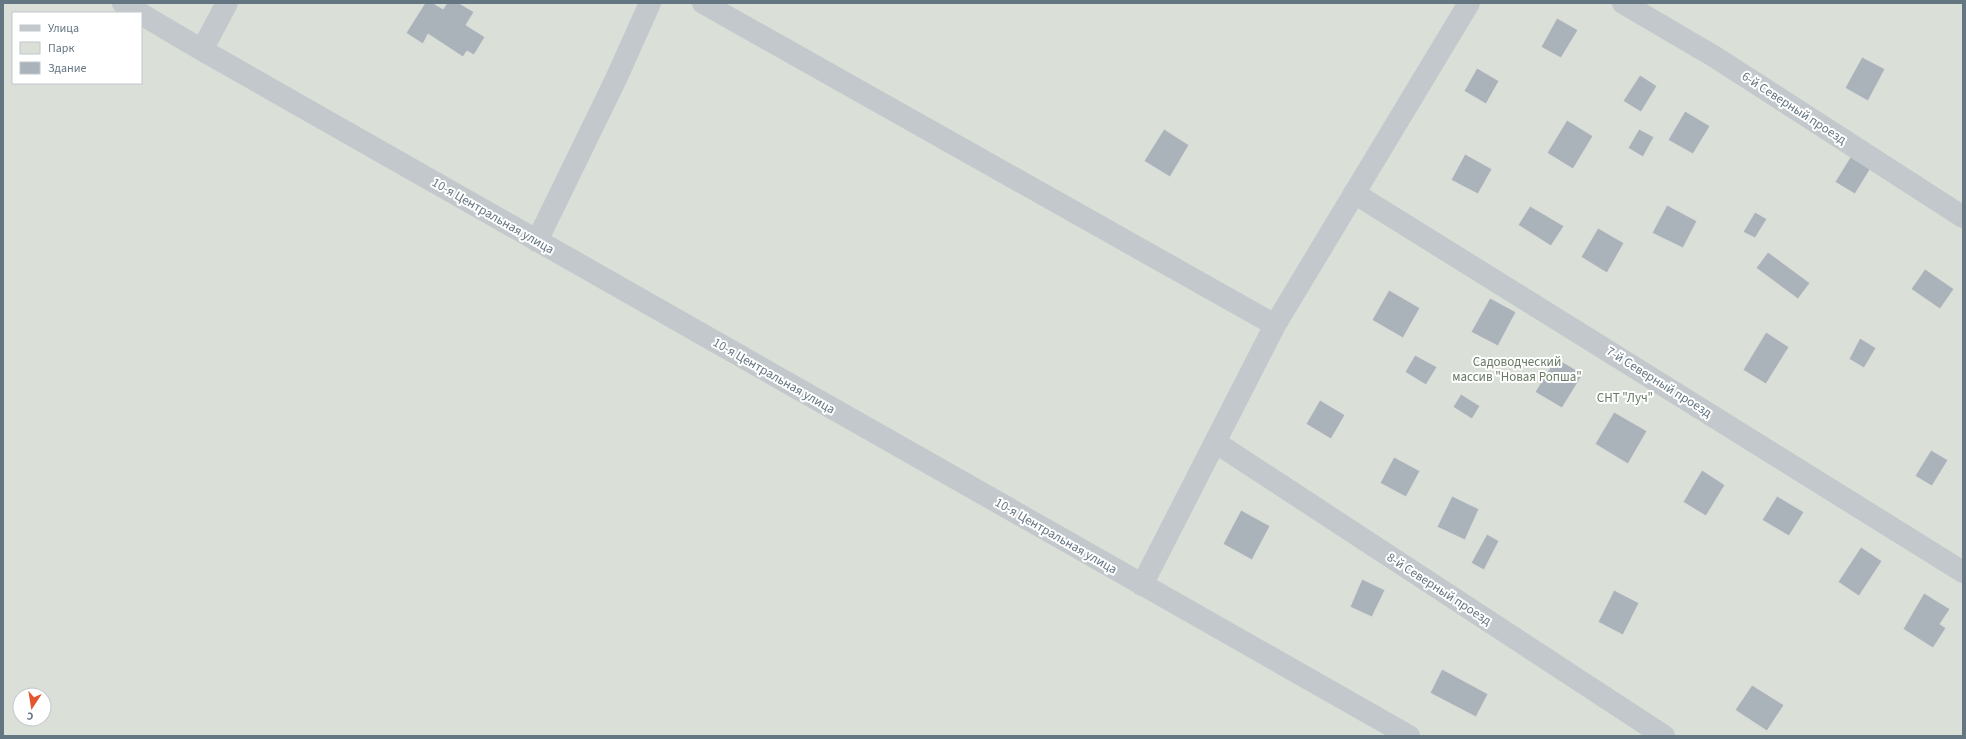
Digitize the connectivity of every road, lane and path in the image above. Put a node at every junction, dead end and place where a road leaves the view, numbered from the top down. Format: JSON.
{"nodes":[{"id":1,"x":123,"y":3,"type":"edge"},
{"id":2,"x":227,"y":3,"type":"edge"},
{"id":3,"x":650,"y":3,"type":"edge"},
{"id":4,"x":703,"y":3,"type":"edge"},
{"id":5,"x":1469,"y":3,"type":"edge"},
{"id":6,"x":1623,"y":3,"type":"edge"},
{"id":7,"x":138,"y":12,"type":"edge"},
{"id":8,"x":142,"y":14,"type":"edge"},
{"id":9,"x":202,"y":50,"type":"junction"},
{"id":10,"x":1354,"y":193,"type":"junction"},
{"id":11,"x":1963,"y":218,"type":"edge"},
{"id":12,"x":537,"y":241,"type":"junction"},
{"id":13,"x":1275,"y":325,"type":"junction"},
{"id":14,"x":1215,"y":442,"type":"junction"},
{"id":15,"x":1963,"y":572,"type":"edge"},
{"id":16,"x":1142,"y":585,"type":"junction"},
{"id":17,"x":1408,"y":736,"type":"edge"},
{"id":18,"x":1664,"y":736,"type":"edge"}],
"edges":[{"from":1,"to":7,"type":"street","name":"10-я Центральная улица"},
{"from":2,"to":9,"type":"street"},
{"from":3,"to":12,"type":"street"},
{"from":4,"to":13,"type":"street"},
{"from":5,"to":10,"type":"street"},
{"from":6,"to":11,"type":"street","name":"6-й Северный проезд"},
{"from":8,"to":9,"type":"street","name":"10-я Центральная улица"},
{"from":9,"to":12,"type":"street","name":"10-я Центральная улица"},
{"from":10,"to":13,"type":"street"},
{"from":10,"to":15,"type":"street","name":"7-й Северный проезд"},
{"from":12,"to":16,"type":"street","name":"10-я Центральная улица"},
{"from":13,"to":14,"type":"street"},
{"from":14,"to":16,"type":"street"},
{"from":14,"to":18,"type":"street","name":"8-й Северный проезд"},
{"from":16,"to":17,"type":"street","name":"10-я Центральная улица"}]}
